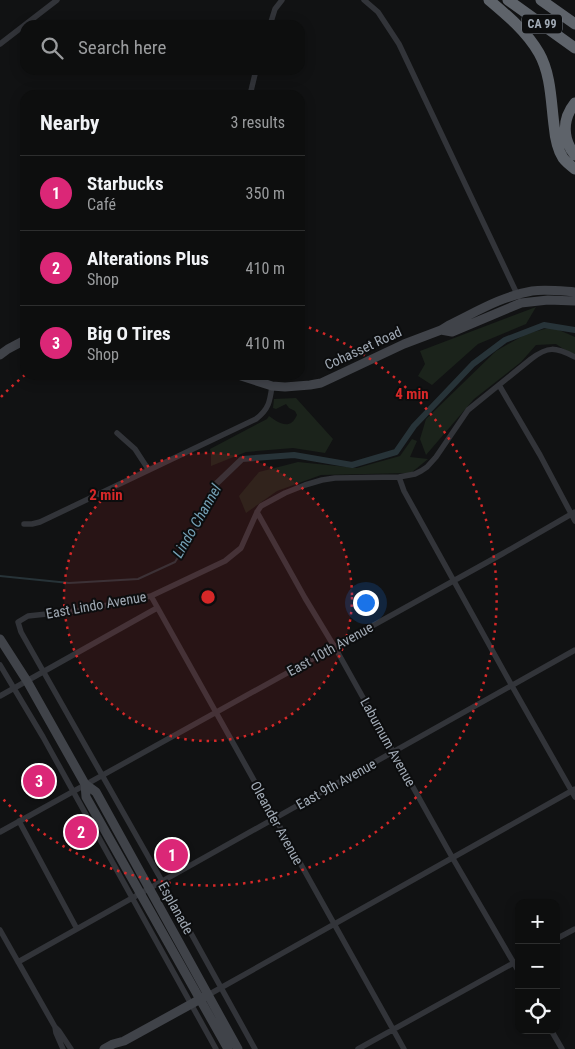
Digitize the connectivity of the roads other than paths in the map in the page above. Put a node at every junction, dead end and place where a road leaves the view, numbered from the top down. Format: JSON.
{"nodes":[{"id":1,"x":56,"y":0,"type":"edge"},
{"id":2,"x":282,"y":0,"type":"edge"},
{"id":3,"x":364,"y":0,"type":"edge"},
{"id":4,"x":489,"y":0,"type":"edge"},
{"id":5,"x":508,"y":0,"type":"edge"},
{"id":6,"x":541,"y":0,"type":"edge"},
{"id":7,"x":31,"y":20,"type":"edge"},
{"id":8,"x":272,"y":20,"type":"edge"},
{"id":9,"x":574,"y":24,"type":"edge"},
{"id":10,"x":20,"y":28,"type":"edge"},
{"id":11,"x":0,"y":44,"type":"edge"},
{"id":12,"x":575,"y":48,"type":"edge"},
{"id":13,"x":255,"y":75,"type":"edge"},
{"id":14,"x":251,"y":90,"type":"edge"},
{"id":15,"x":575,"y":103,"type":"edge"},
{"id":16,"x":575,"y":155,"type":"edge"},
{"id":17,"x":575,"y":169,"type":"edge"},
{"id":18,"x":575,"y":292,"type":"edge"},
{"id":19,"x":519,"y":299,"type":"junction"},
{"id":20,"x":575,"y":301,"type":"edge"},
{"id":21,"x":20,"y":343,"type":"edge"},
{"id":22,"x":0,"y":355,"type":"edge"},
{"id":23,"x":575,"y":357,"type":"edge"},
{"id":24,"x":253,"y":380,"type":"edge"},
{"id":25,"x":500,"y":385,"type":"junction"},
{"id":26,"x":272,"y":386,"type":"junction"},
{"id":27,"x":117,"y":433,"type":"dead end"},
{"id":28,"x":148,"y":469,"type":"junction"},
{"id":29,"x":399,"y":477,"type":"junction"},
{"id":30,"x":257,"y":512,"type":"junction"},
{"id":31,"x":573,"y":513,"type":"edge"},
{"id":32,"x":575,"y":521,"type":"edge"},
{"id":33,"x":24,"y":524,"type":"dead end"},
{"id":34,"x":454,"y":580,"type":"junction"},
{"id":35,"x":151,"y":596,"type":"junction"},
{"id":36,"x":157,"y":608,"type":"junction"},
{"id":37,"x":0,"y":639,"type":"edge"},
{"id":38,"x":335,"y":646,"type":"junction"},
{"id":39,"x":575,"y":650,"type":"edge"},
{"id":40,"x":0,"y":665,"type":"edge"},
{"id":41,"x":44,"y":671,"type":"junction"},
{"id":42,"x":27,"y":681,"type":"junction"},
{"id":43,"x":512,"y":686,"type":"junction"},
{"id":44,"x":14,"y":688,"type":"junction"},
{"id":45,"x":0,"y":696,"type":"edge"},
{"id":46,"x":216,"y":712,"type":"junction"},
{"id":47,"x":394,"y":752,"type":"junction"},
{"id":48,"x":102,"y":775,"type":"junction"},
{"id":49,"x":85,"y":784,"type":"junction"},
{"id":50,"x":573,"y":790,"type":"edge"},
{"id":51,"x":72,"y":792,"type":"junction"},
{"id":52,"x":575,"y":797,"type":"edge"},
{"id":53,"x":275,"y":818,"type":"junction"},
{"id":54,"x":19,"y":821,"type":"junction"},
{"id":55,"x":0,"y":832,"type":"edge"},
{"id":56,"x":452,"y":857,"type":"junction"},
{"id":57,"x":162,"y":881,"type":"junction"},
{"id":58,"x":145,"y":891,"type":"junction"},
{"id":59,"x":132,"y":898,"type":"junction"},
{"id":60,"x":334,"y":924,"type":"junction"},
{"id":61,"x":77,"y":929,"type":"junction"},
{"id":62,"x":575,"y":929,"type":"edge"},
{"id":63,"x":0,"y":930,"type":"edge"},
{"id":64,"x":560,"y":937,"type":"edge"},
{"id":65,"x":515,"y":960,"type":"edge"},
{"id":66,"x":18,"y":962,"type":"junction"},
{"id":67,"x":515,"y":963,"type":"edge"},
{"id":68,"x":221,"y":988,"type":"junction"},
{"id":69,"x":204,"y":997,"type":"junction"},
{"id":70,"x":190,"y":1004,"type":"junction"},
{"id":71,"x":55,"y":1027,"type":"junction"},
{"id":72,"x":393,"y":1030,"type":"junction"},
{"id":73,"x":553,"y":1034,"type":"edge"},
{"id":74,"x":124,"y":1041,"type":"junction"},
{"id":75,"x":64,"y":1049,"type":"edge"},
{"id":76,"x":71,"y":1049,"type":"edge"},
{"id":77,"x":104,"y":1049,"type":"edge"},
{"id":78,"x":114,"y":1049,"type":"edge"},
{"id":79,"x":216,"y":1049,"type":"edge"},
{"id":80,"x":228,"y":1049,"type":"edge"},
{"id":81,"x":238,"y":1049,"type":"edge"},
{"id":82,"x":255,"y":1049,"type":"edge"},
{"id":83,"x":358,"y":1049,"type":"edge"},
{"id":84,"x":404,"y":1049,"type":"edge"},
{"id":85,"x":562,"y":1049,"type":"edge"}],
"edges":[{"from":1,"to":7,"type":"street"},
{"from":2,"to":8,"type":"street"},
{"from":3,"to":19,"type":"street"},
{"from":4,"to":17,"type":"highway"},
{"from":5,"to":12,"type":"highway","number":"CA 99"},
{"from":6,"to":9,"type":"highway","number":"CA 99"},
{"from":10,"to":11,"type":"street"},
{"from":13,"to":14,"type":"street"},
{"from":15,"to":16,"type":"highway"},
{"from":18,"to":19,"type":"main road","name":"Cohasset Road"},
{"from":19,"to":20,"type":"main road","name":"Cohasset Road"},
{"from":19,"to":26,"type":"main road","name":"Cohasset Road"},
{"from":21,"to":22,"type":"main road"},
{"from":23,"to":25,"type":"street","name":"East Lindo Avenue"},
{"from":24,"to":26,"type":"main road","name":"Cohasset Road"},
{"from":25,"to":29,"type":"street","name":"East Lindo Avenue"},
{"from":25,"to":31,"type":"street"},
{"from":26,"to":28,"type":"street"},
{"from":27,"to":28,"type":"street"},
{"from":28,"to":33,"type":"street"},
{"from":29,"to":30,"type":"street","name":"East Lindo Avenue"},
{"from":29,"to":34,"type":"street"},
{"from":30,"to":35,"type":"street","name":"East Lindo Avenue"},
{"from":30,"to":38,"type":"street","name":"Laburnum Avenue"},
{"from":31,"to":32,"type":"street"},
{"from":31,"to":34,"type":"street","name":"East 10th Avenue"},
{"from":34,"to":38,"type":"street","name":"East 10th Avenue"},
{"from":34,"to":43,"type":"street"},
{"from":35,"to":36,"type":"street","name":"Oleander Avenue"},
{"from":35,"to":41,"type":"street","name":"East Lindo Avenue"},
{"from":36,"to":41,"type":"street"},
{"from":36,"to":46,"type":"street","name":"Oleander Avenue"},
{"from":37,"to":42,"type":"main road","name":"Esplanade"},
{"from":38,"to":46,"type":"street","name":"East 10th Avenue"},
{"from":38,"to":47,"type":"street","name":"Laburnum Avenue"},
{"from":39,"to":43,"type":"street","name":"East 9th Avenue"},
{"from":40,"to":44,"type":"street"},
{"from":41,"to":42,"type":"street"},
{"from":41,"to":48,"type":"street"},
{"from":42,"to":44,"type":"street"},
{"from":42,"to":49,"type":"main road","name":"Esplanade"},
{"from":43,"to":47,"type":"street","name":"East 9th Avenue"},
{"from":43,"to":50,"type":"street"},
{"from":44,"to":45,"type":"street"},
{"from":44,"to":51,"type":"street"},
{"from":46,"to":48,"type":"street","name":"East 10th Avenue"},
{"from":46,"to":53,"type":"street","name":"Oleander Avenue"},
{"from":47,"to":53,"type":"street","name":"East 9th Avenue"},
{"from":47,"to":56,"type":"street","name":"Laburnum Avenue"},
{"from":48,"to":49,"type":"street","name":"East 10th Avenue"},
{"from":48,"to":57,"type":"street"},
{"from":49,"to":51,"type":"street","name":"East 10th Avenue"},
{"from":49,"to":58,"type":"main road","name":"Esplanade"},
{"from":50,"to":52,"type":"street"},
{"from":50,"to":56,"type":"street"},
{"from":51,"to":54,"type":"street","name":"East 10th Avenue"},
{"from":51,"to":59,"type":"street"},
{"from":53,"to":57,"type":"street","name":"East 9th Avenue"},
{"from":53,"to":60,"type":"street","name":"Oleander Avenue"},
{"from":54,"to":55,"type":"street","name":"East 10th Avenue"},
{"from":54,"to":61,"type":"street"},
{"from":56,"to":60,"type":"street"},
{"from":56,"to":65,"type":"street","name":"Laburnum Avenue"},
{"from":57,"to":58,"type":"street","name":"East 9th Avenue"},
{"from":57,"to":68,"type":"street"},
{"from":58,"to":59,"type":"street","name":"East 9th Avenue"},
{"from":58,"to":69,"type":"main road","name":"Esplanade"},
{"from":59,"to":61,"type":"street","name":"East 9th Avenue"},
{"from":59,"to":70,"type":"street"},
{"from":60,"to":68,"type":"street"},
{"from":60,"to":72,"type":"street","name":"Oleander Avenue"},
{"from":61,"to":66,"type":"street","name":"East 9th Avenue"},
{"from":62,"to":64,"type":"street"},
{"from":63,"to":66,"type":"street"},
{"from":66,"to":71,"type":"street"},
{"from":67,"to":72,"type":"street"},
{"from":68,"to":69,"type":"street"},
{"from":68,"to":82,"type":"street"},
{"from":69,"to":70,"type":"main road"},
{"from":69,"to":80,"type":"main road","name":"Esplanade"},
{"from":69,"to":81,"type":"main road","name":"Esplanade"},
{"from":70,"to":74,"type":"main road"},
{"from":70,"to":79,"type":"street"},
{"from":71,"to":75,"type":"street"},
{"from":71,"to":76,"type":"street"},
{"from":72,"to":83,"type":"street"},
{"from":72,"to":84,"type":"street","name":"Oleander Avenue"},
{"from":73,"to":85,"type":"street"},
{"from":74,"to":77,"type":"main road"},
{"from":74,"to":78,"type":"main road"}]}
